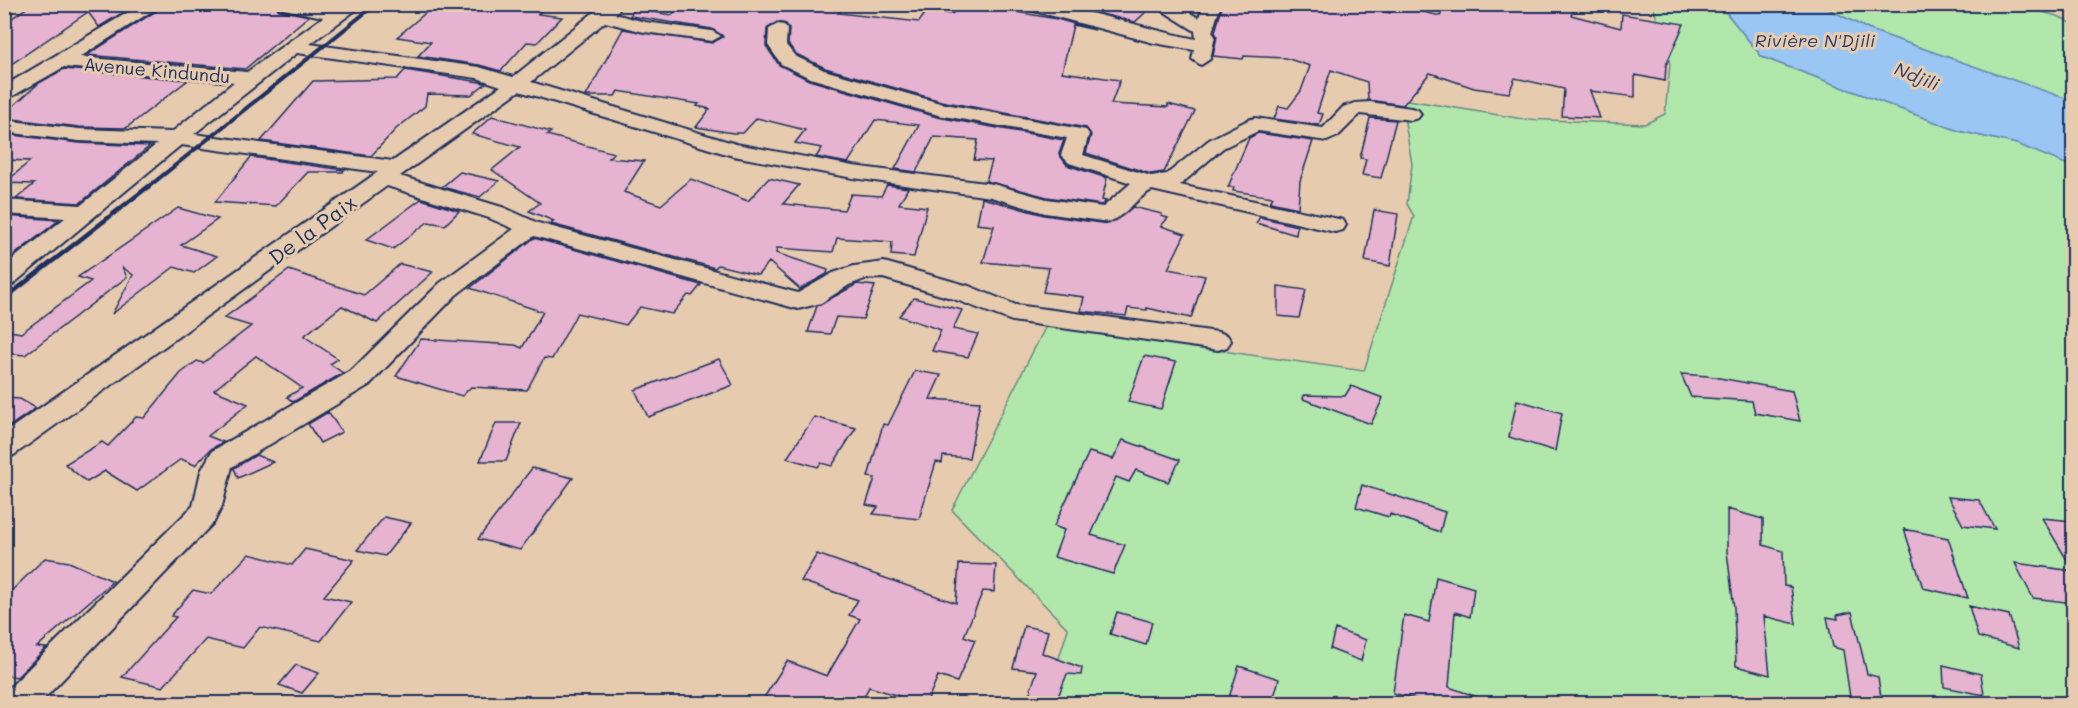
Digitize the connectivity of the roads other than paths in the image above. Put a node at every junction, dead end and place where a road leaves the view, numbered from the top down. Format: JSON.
{"nodes":[{"id":1,"x":155,"y":4,"type":"edge"},
{"id":2,"x":285,"y":4,"type":"edge"},
{"id":3,"x":1029,"y":4,"type":"edge"},
{"id":4,"x":1160,"y":4,"type":"edge"},
{"id":5,"x":1212,"y":4,"type":"edge"},
{"id":6,"x":605,"y":8,"type":"edge"},
{"id":7,"x":347,"y":9,"type":"edge"},
{"id":8,"x":778,"y":29,"type":"dead end"},
{"id":9,"x":712,"y":36,"type":"dead end"},
{"id":10,"x":1203,"y":45,"type":"junction"},
{"id":11,"x":294,"y":47,"type":"junction"},
{"id":12,"x":63,"y":61,"type":"junction"},
{"id":13,"x":251,"y":78,"type":"junction"},
{"id":14,"x":518,"y":83,"type":"junction"},
{"id":15,"x":7,"y":91,"type":"edge"},
{"id":16,"x":1412,"y":114,"type":"dead end"},
{"id":17,"x":4,"y":126,"type":"edge"},
{"id":18,"x":175,"y":138,"type":"junction"},
{"id":19,"x":390,"y":173,"type":"junction"},
{"id":20,"x":1152,"y":182,"type":"junction"},
{"id":21,"x":4,"y":207,"type":"edge"},
{"id":22,"x":88,"y":212,"type":"junction"},
{"id":23,"x":1335,"y":225,"type":"dead end"},
{"id":24,"x":530,"y":228,"type":"junction"},
{"id":25,"x":4,"y":279,"type":"edge"},
{"id":26,"x":1218,"y":341,"type":"dead end"},
{"id":27,"x":4,"y":448,"type":"edge"},
{"id":28,"x":16,"y":704,"type":"edge"}],
"edges":[{"from":1,"to":12,"type":"street"},
{"from":2,"to":7,"type":"street"},
{"from":3,"to":10,"type":"street"},
{"from":4,"to":10,"type":"street"},
{"from":5,"to":10,"type":"street"},
{"from":6,"to":9,"type":"street"},
{"from":6,"to":14,"type":"street","name":"De la Paix"},
{"from":7,"to":11,"type":"street"},
{"from":8,"to":20,"type":"street"},
{"from":11,"to":13,"type":"street"},
{"from":11,"to":14,"type":"street"},
{"from":12,"to":13,"type":"street","name":"Avenue Kindundu"},
{"from":12,"to":15,"type":"street"},
{"from":13,"to":18,"type":"street"},
{"from":14,"to":19,"type":"street","name":"De la Paix"},
{"from":14,"to":20,"type":"street"},
{"from":16,"to":20,"type":"street"},
{"from":17,"to":18,"type":"street"},
{"from":18,"to":19,"type":"street"},
{"from":18,"to":22,"type":"street"},
{"from":19,"to":24,"type":"street"},
{"from":19,"to":27,"type":"street","name":"De la Paix"},
{"from":20,"to":23,"type":"street"},
{"from":21,"to":22,"type":"street"},
{"from":22,"to":25,"type":"street"},
{"from":24,"to":26,"type":"street"},
{"from":24,"to":28,"type":"street"}]}
